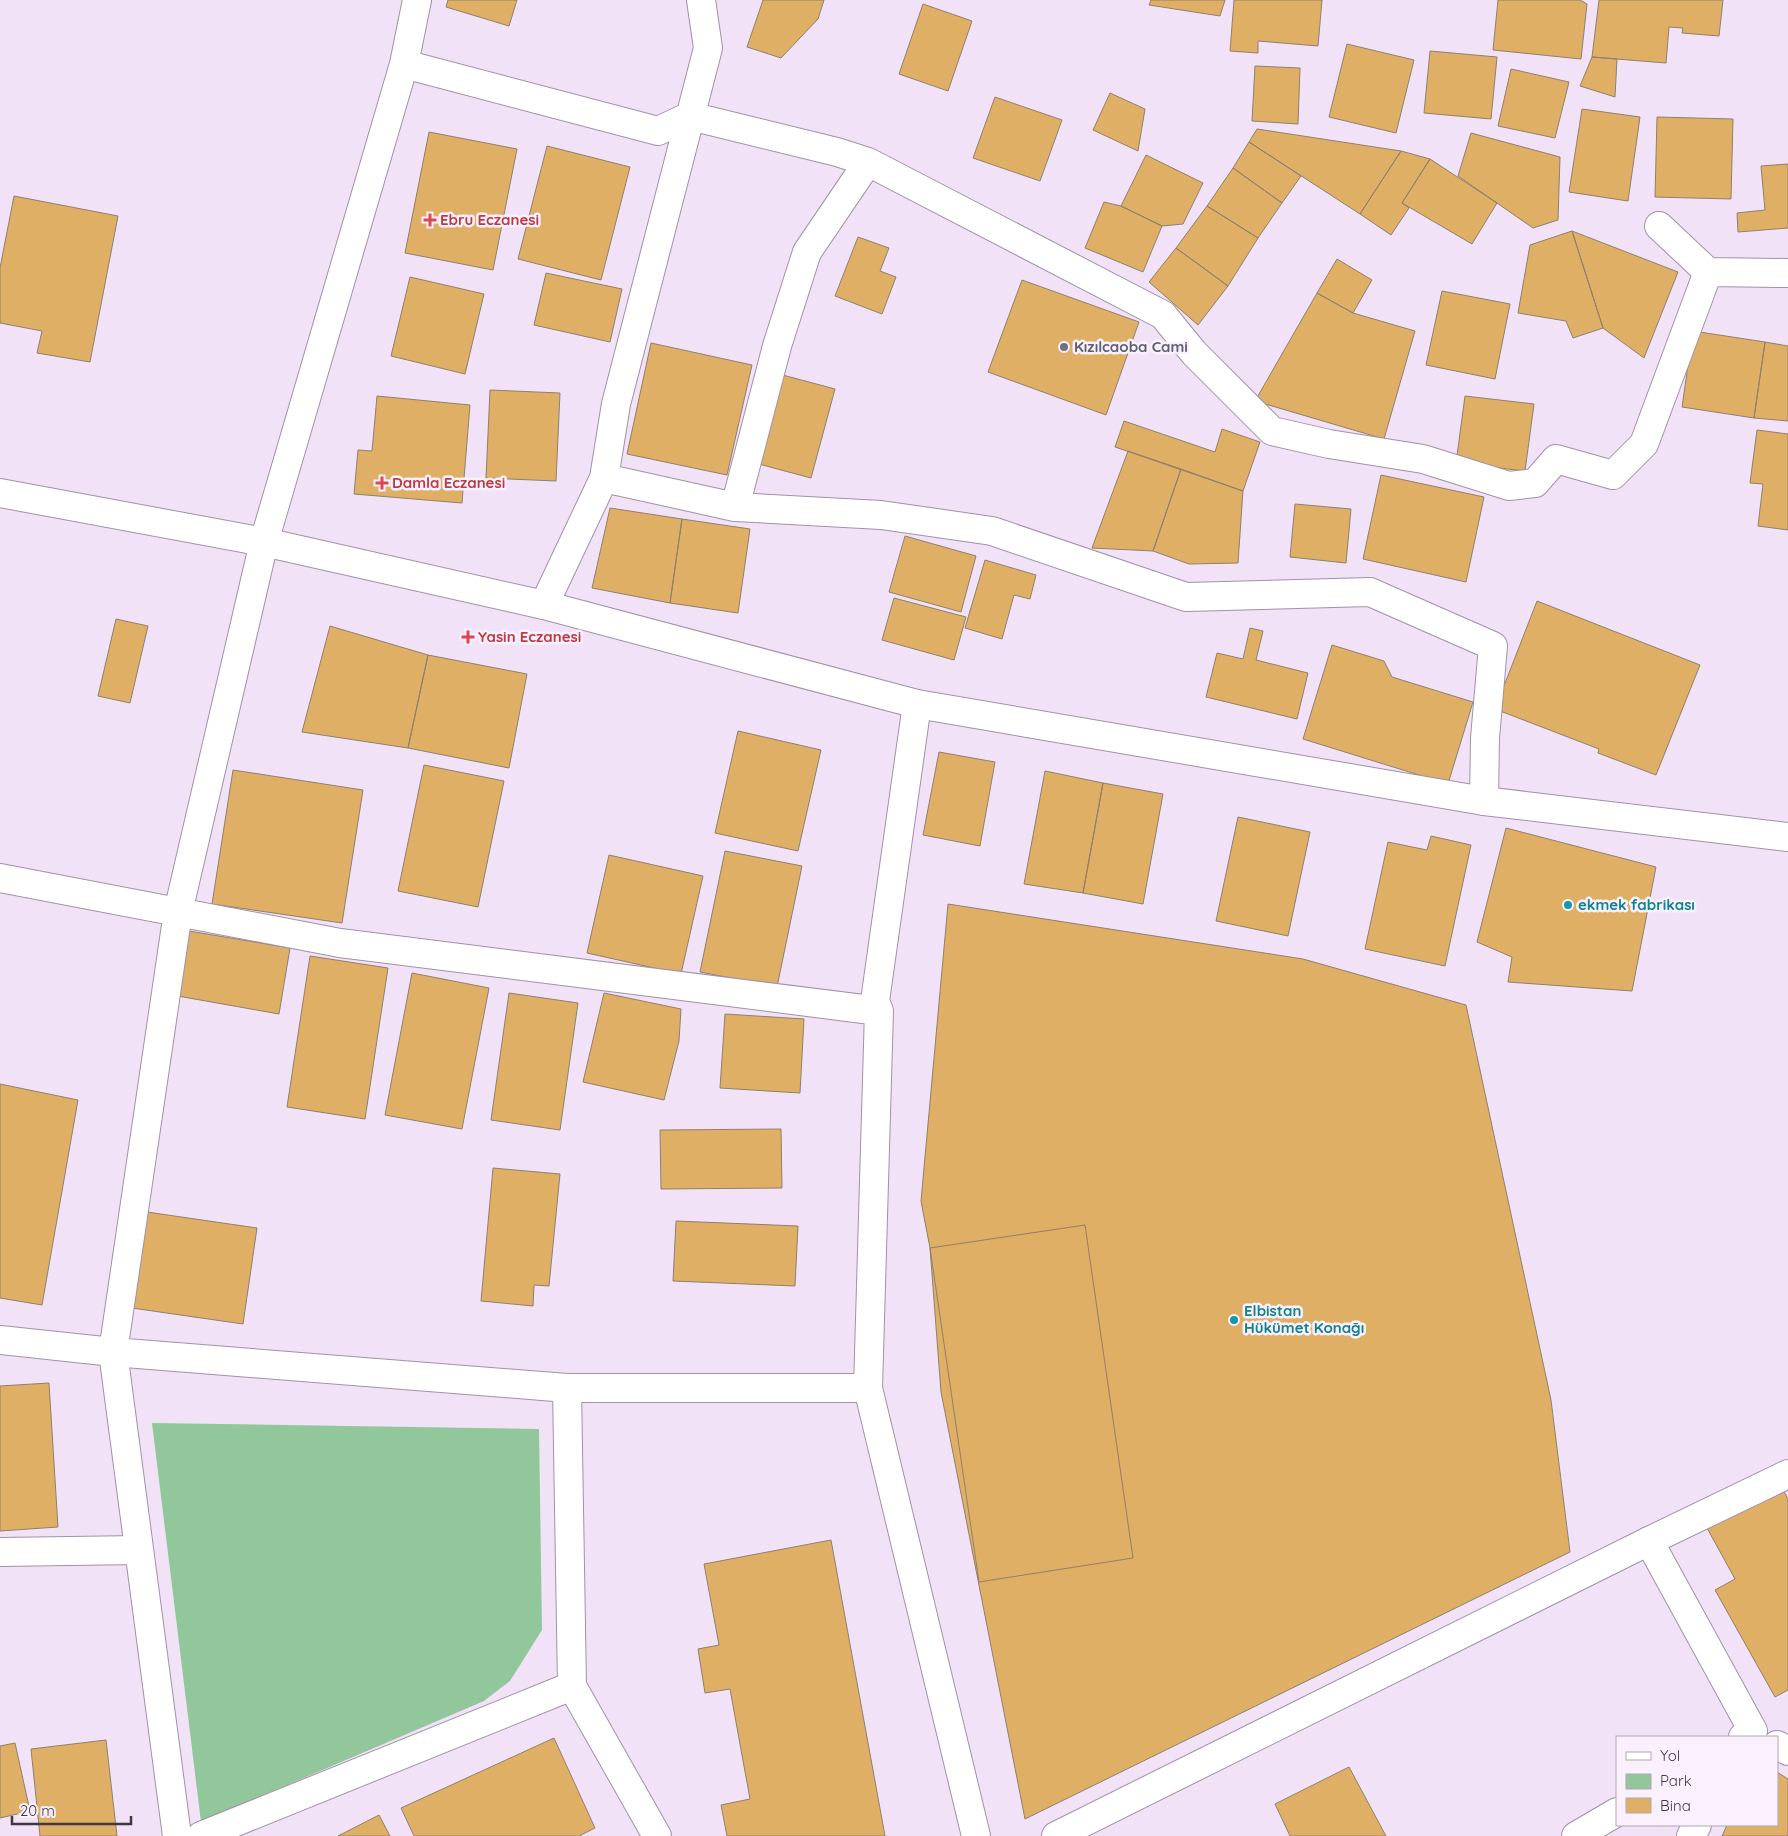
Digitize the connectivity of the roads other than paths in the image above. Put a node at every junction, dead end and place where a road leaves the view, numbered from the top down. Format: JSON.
{"nodes":[{"id":1,"x":417,"y":0,"type":"edge"},
{"id":2,"x":701,"y":0,"type":"edge"},
{"id":3,"x":404,"y":64,"type":"junction"},
{"id":4,"x":690,"y":116,"type":"junction"},
{"id":5,"x":868,"y":162,"type":"junction"},
{"id":6,"x":1659,"y":226,"type":"dead end"},
{"id":7,"x":1708,"y":272,"type":"junction"},
{"id":8,"x":1788,"y":273,"type":"edge"},
{"id":9,"x":604,"y":478,"type":"junction"},
{"id":10,"x":0,"y":493,"type":"edge"},
{"id":11,"x":735,"y":507,"type":"junction"},
{"id":12,"x":264,"y":542,"type":"junction"},
{"id":13,"x":544,"y":605,"type":"junction"},
{"id":14,"x":918,"y":704,"type":"junction"},
{"id":15,"x":1484,"y":801,"type":"junction"},
{"id":16,"x":1788,"y":837,"type":"edge"},
{"id":17,"x":0,"y":878,"type":"edge"},
{"id":18,"x":178,"y":912,"type":"junction"},
{"id":19,"x":878,"y":1011,"type":"junction"},
{"id":20,"x":0,"y":1340,"type":"edge"},
{"id":21,"x":113,"y":1352,"type":"junction"},
{"id":22,"x":567,"y":1388,"type":"junction"},
{"id":23,"x":868,"y":1388,"type":"junction"},
{"id":24,"x":1788,"y":1474,"type":"edge"},
{"id":25,"x":1649,"y":1541,"type":"junction"},
{"id":26,"x":139,"y":1550,"type":"junction"},
{"id":27,"x":0,"y":1552,"type":"edge"},
{"id":28,"x":572,"y":1686,"type":"junction"},
{"id":29,"x":1752,"y":1736,"type":"edge"},
{"id":30,"x":1616,"y":1813,"type":"edge"},
{"id":31,"x":177,"y":1836,"type":"edge"},
{"id":32,"x":201,"y":1836,"type":"edge"},
{"id":33,"x":657,"y":1836,"type":"edge"},
{"id":34,"x":976,"y":1836,"type":"edge"},
{"id":35,"x":1056,"y":1836,"type":"edge"},
{"id":36,"x":1576,"y":1836,"type":"edge"}],
"edges":[{"from":1,"to":3,"type":"street"},
{"from":2,"to":4,"type":"street"},
{"from":3,"to":4,"type":"street"},
{"from":3,"to":12,"type":"street"},
{"from":4,"to":5,"type":"street"},
{"from":4,"to":9,"type":"street"},
{"from":5,"to":7,"type":"street"},
{"from":5,"to":11,"type":"street"},
{"from":6,"to":7,"type":"street"},
{"from":7,"to":8,"type":"street"},
{"from":9,"to":11,"type":"street"},
{"from":9,"to":13,"type":"street"},
{"from":10,"to":12,"type":"street"},
{"from":11,"to":15,"type":"street"},
{"from":12,"to":13,"type":"street"},
{"from":12,"to":18,"type":"street"},
{"from":13,"to":14,"type":"street"},
{"from":14,"to":15,"type":"street"},
{"from":14,"to":19,"type":"street"},
{"from":15,"to":16,"type":"street"},
{"from":17,"to":18,"type":"street"},
{"from":18,"to":19,"type":"street"},
{"from":18,"to":21,"type":"street"},
{"from":19,"to":23,"type":"street"},
{"from":20,"to":21,"type":"street"},
{"from":21,"to":22,"type":"street"},
{"from":21,"to":26,"type":"street"},
{"from":22,"to":23,"type":"street"},
{"from":22,"to":28,"type":"street"},
{"from":23,"to":34,"type":"street"},
{"from":24,"to":25,"type":"street"},
{"from":25,"to":29,"type":"street"},
{"from":25,"to":35,"type":"street"},
{"from":26,"to":27,"type":"street"},
{"from":26,"to":31,"type":"street"},
{"from":28,"to":32,"type":"street"},
{"from":28,"to":33,"type":"street"},
{"from":30,"to":36,"type":"street"}]}
